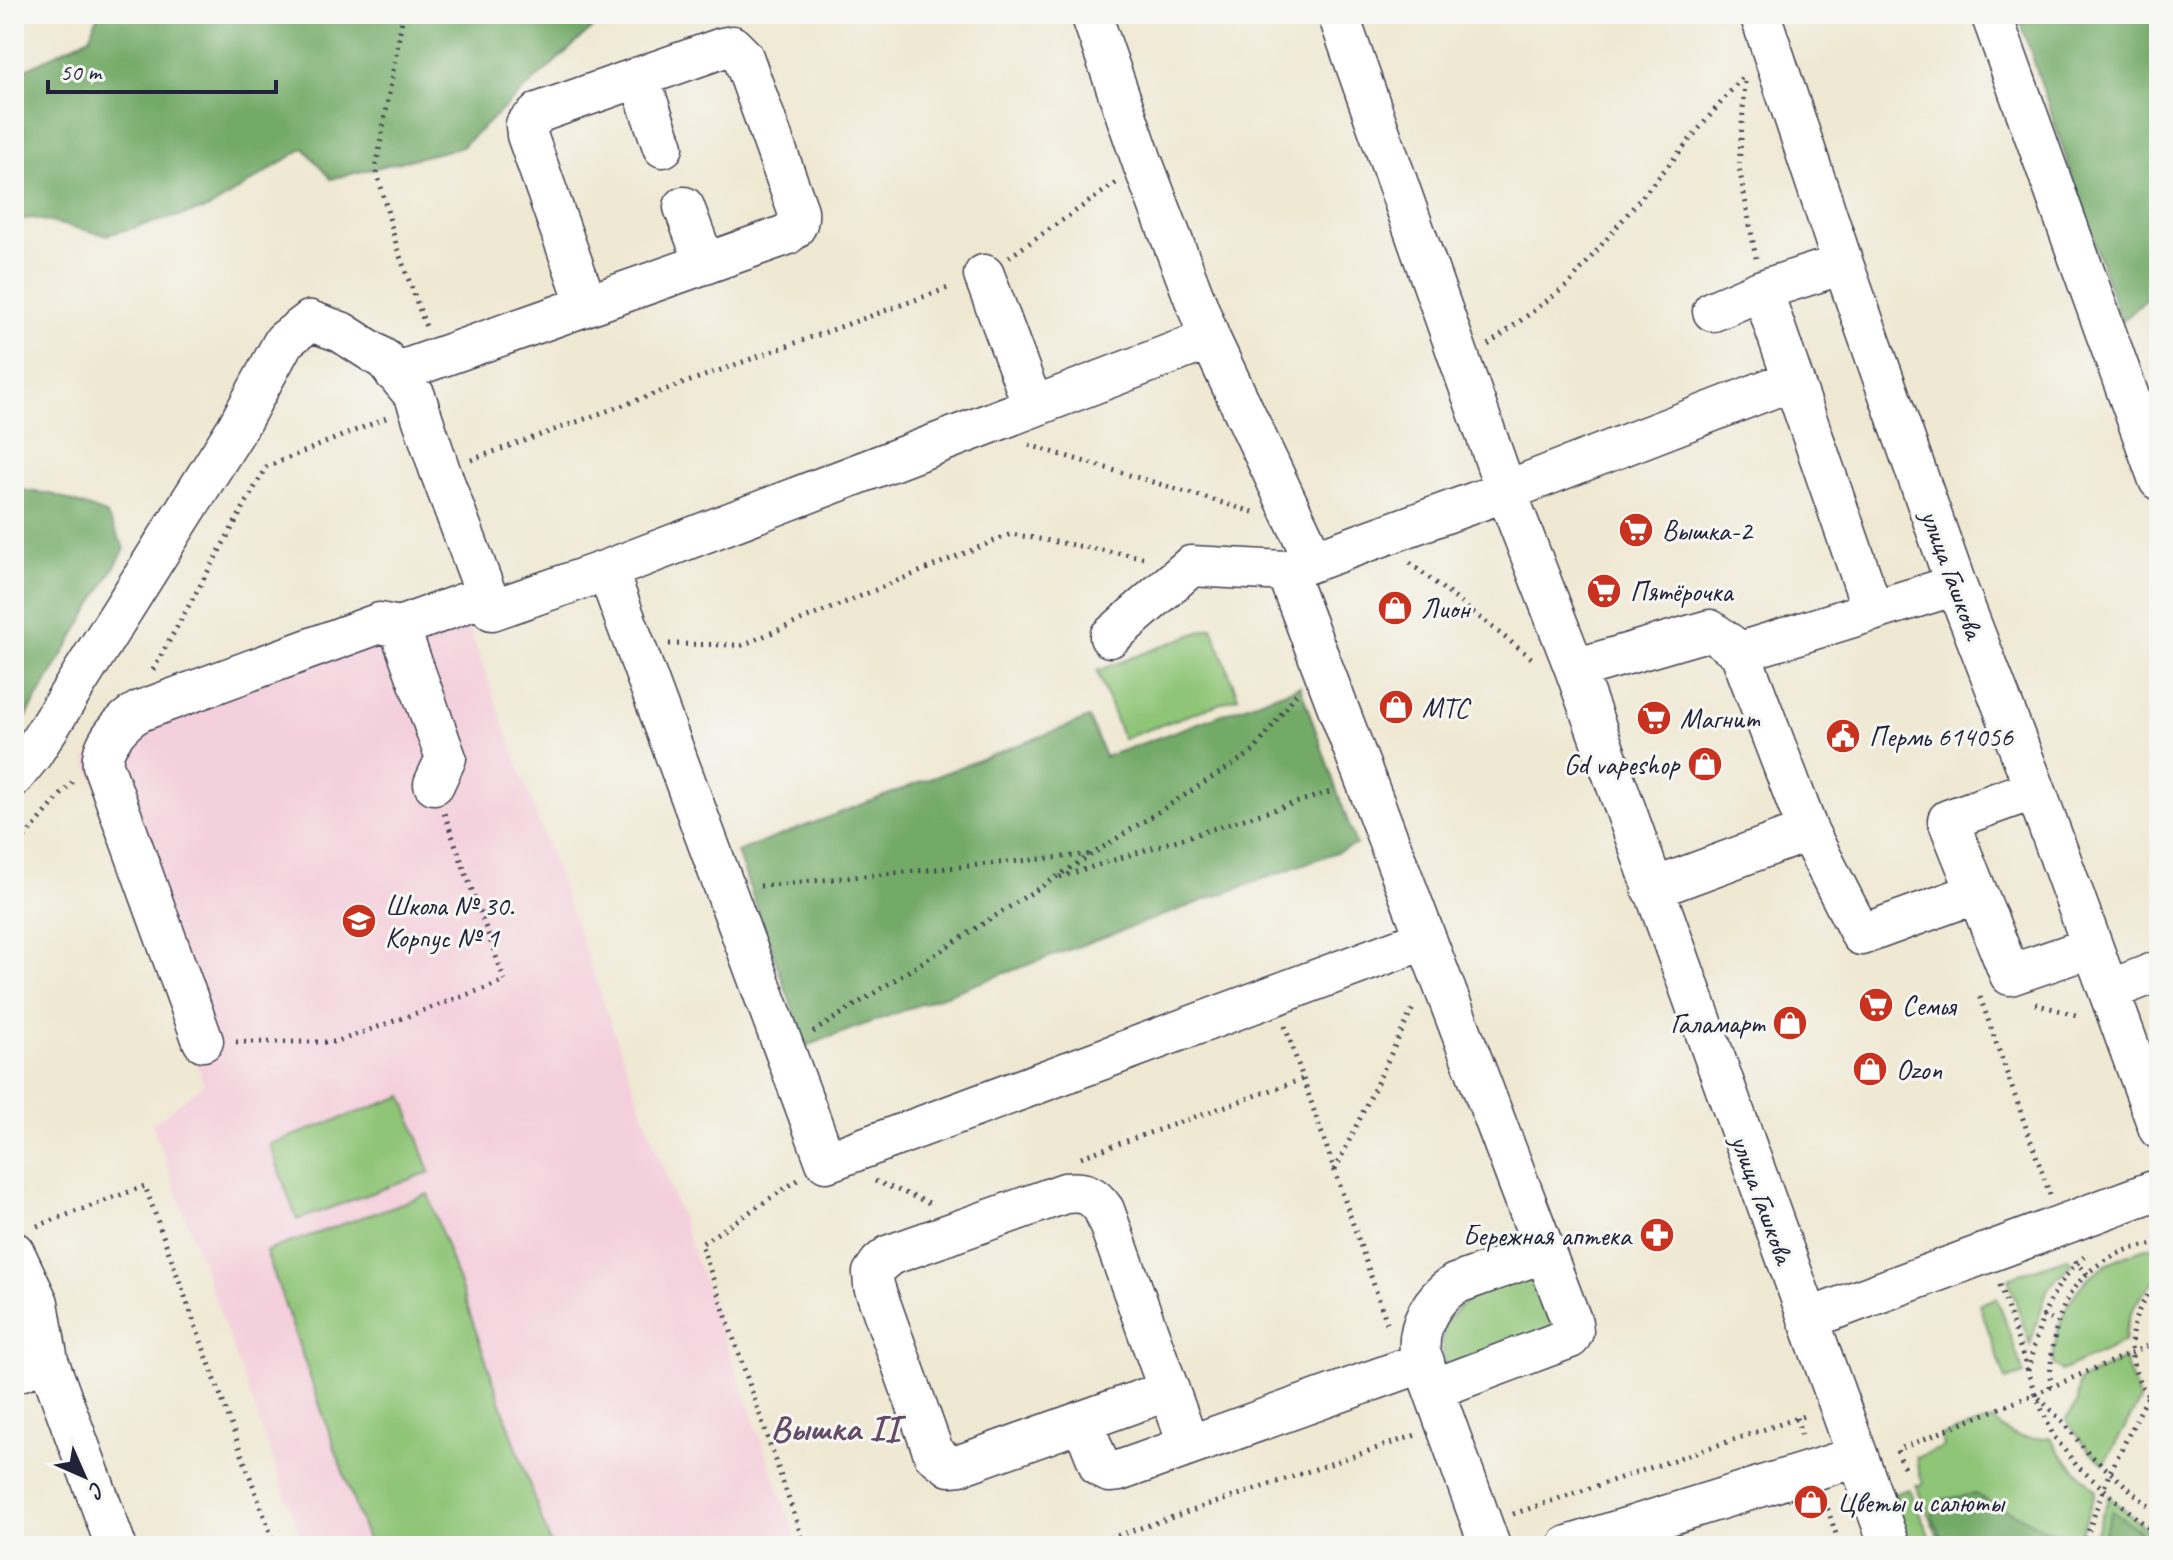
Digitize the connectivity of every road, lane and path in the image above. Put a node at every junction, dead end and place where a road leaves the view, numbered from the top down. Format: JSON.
{"nodes":[{"id":1,"x":403,"y":14,"type":"edge"},
{"id":2,"x":1091,"y":14,"type":"edge"},
{"id":3,"x":1338,"y":14,"type":"edge"},
{"id":4,"x":1991,"y":14,"type":"edge"},
{"id":5,"x":1758,"y":45,"type":"edge"},
{"id":6,"x":639,"y":77,"type":"junction"},
{"id":7,"x":663,"y":147,"type":"dead end"},
{"id":8,"x":1143,"y":164,"type":"junction"},
{"id":9,"x":684,"y":207,"type":"dead end"},
{"id":10,"x":705,"y":264,"type":"junction"},
{"id":11,"x":1843,"y":264,"type":"junction"},
{"id":12,"x":984,"y":275,"type":"junction"},
{"id":13,"x":1762,"y":290,"type":"junction"},
{"id":14,"x":587,"y":305,"type":"junction"},
{"id":15,"x":1713,"y":311,"type":"dead end"},
{"id":16,"x":1210,"y":339,"type":"junction"},
{"id":17,"x":437,"y":359,"type":"junction"},
{"id":18,"x":1462,"y":365,"type":"junction"},
{"id":19,"x":395,"y":373,"type":"junction"},
{"id":20,"x":1793,"y":380,"type":"junction"},
{"id":21,"x":1033,"y":406,"type":"junction"},
{"id":22,"x":973,"y":428,"type":"junction"},
{"id":23,"x":397,"y":429,"type":"dead end"},
{"id":24,"x":440,"y":471,"type":"junction"},
{"id":25,"x":2159,"y":480,"type":"edge"},
{"id":26,"x":1506,"y":491,"type":"junction"},
{"id":27,"x":1377,"y":537,"type":"junction"},
{"id":28,"x":1299,"y":552,"type":"junction"},
{"id":29,"x":1191,"y":566,"type":"junction"},
{"id":30,"x":607,"y":570,"type":"junction"},
{"id":31,"x":1956,"y":585,"type":"junction"},
{"id":32,"x":490,"y":602,"type":"junction"},
{"id":33,"x":1873,"y":611,"type":"junction"},
{"id":34,"x":399,"y":627,"type":"junction"},
{"id":35,"x":1110,"y":637,"type":"dead end"},
{"id":36,"x":634,"y":644,"type":"junction"},
{"id":37,"x":1740,"y":652,"type":"junction"},
{"id":38,"x":1321,"y":661,"type":"junction"},
{"id":39,"x":1536,"y":661,"type":"dead end"},
{"id":40,"x":1575,"y":669,"type":"junction"},
{"id":41,"x":149,"y":677,"type":"dead end"},
{"id":42,"x":79,"y":774,"type":"dead end"},
{"id":43,"x":14,"y":776,"type":"edge"},
{"id":44,"x":1366,"y":781,"type":"junction"},
{"id":45,"x":434,"y":784,"type":"joint"},
{"id":46,"x":2035,"y":789,"type":"junction"},
{"id":47,"x":1808,"y":831,"type":"junction"},
{"id":48,"x":14,"y":850,"type":"edge"},
{"id":49,"x":1094,"y":854,"type":"junction"},
{"id":50,"x":1052,"y":880,"type":"junction"},
{"id":51,"x":725,"y":889,"type":"junction"},
{"id":52,"x":1652,"y":889,"type":"junction"},
{"id":53,"x":1976,"y":893,"type":"junction"},
{"id":54,"x":2092,"y":947,"type":"junction"},
{"id":55,"x":1431,"y":950,"type":"junction"},
{"id":56,"x":2159,"y":971,"type":"edge"},
{"id":57,"x":1977,"y":988,"type":"dead end"},
{"id":58,"x":2110,"y":990,"type":"junction"},
{"id":59,"x":1274,"y":995,"type":"junction"},
{"id":60,"x":2030,"y":1002,"type":"dead end"},
{"id":61,"x":2123,"y":1028,"type":"junction"},
{"id":62,"x":203,"y":1041,"type":"joint"},
{"id":63,"x":784,"y":1050,"type":"junction"},
{"id":64,"x":1303,"y":1079,"type":"junction"},
{"id":65,"x":2159,"y":1129,"type":"edge"},
{"id":66,"x":1071,"y":1161,"type":"dead end"},
{"id":67,"x":826,"y":1162,"type":"junction"},
{"id":68,"x":1335,"y":1170,"type":"junction"},
{"id":69,"x":2159,"y":1189,"type":"edge"},
{"id":70,"x":940,"y":1207,"type":"dead end"},
{"id":71,"x":2055,"y":1207,"type":"dead end"},
{"id":72,"x":2130,"y":1236,"type":"dead end"},
{"id":73,"x":21,"y":1241,"type":"edge"},
{"id":74,"x":2159,"y":1243,"type":"edge"},
{"id":75,"x":2133,"y":1249,"type":"junction"},
{"id":76,"x":1545,"y":1252,"type":"junction"},
{"id":77,"x":2094,"y":1252,"type":"dead end"},
{"id":78,"x":2069,"y":1254,"type":"dead end"},
{"id":79,"x":2077,"y":1263,"type":"junction"},
{"id":80,"x":2088,"y":1275,"type":"junction"},
{"id":81,"x":1998,"y":1280,"type":"dead end"},
{"id":82,"x":2159,"y":1284,"type":"edge"},
{"id":83,"x":2042,"y":1316,"type":"junction"},
{"id":84,"x":1808,"y":1319,"type":"junction"},
{"id":85,"x":2057,"y":1321,"type":"junction"},
{"id":86,"x":2159,"y":1341,"type":"edge"},
{"id":87,"x":2131,"y":1351,"type":"junction"},
{"id":88,"x":2159,"y":1354,"type":"edge"},
{"id":89,"x":31,"y":1367,"type":"edge"},
{"id":90,"x":2028,"y":1371,"type":"junction"},
{"id":91,"x":2159,"y":1374,"type":"edge"},
{"id":92,"x":1427,"y":1386,"type":"junction"},
{"id":93,"x":2050,"y":1387,"type":"junction"},
{"id":94,"x":1169,"y":1390,"type":"junction"},
{"id":95,"x":2035,"y":1394,"type":"junction"},
{"id":96,"x":2148,"y":1398,"type":"junction"},
{"id":97,"x":1837,"y":1404,"type":"junction"},
{"id":98,"x":2159,"y":1408,"type":"edge"},
{"id":99,"x":1082,"y":1421,"type":"junction"},
{"id":100,"x":1189,"y":1446,"type":"junction"},
{"id":101,"x":1856,"y":1457,"type":"junction"},
{"id":102,"x":1904,"y":1467,"type":"dead end"},
{"id":103,"x":2109,"y":1474,"type":"junction"},
{"id":104,"x":2103,"y":1489,"type":"junction"},
{"id":105,"x":2159,"y":1515,"type":"edge"},
{"id":106,"x":1486,"y":1536,"type":"edge"},
{"id":107,"x":2159,"y":1537,"type":"edge"},
{"id":108,"x":116,"y":1546,"type":"edge"},
{"id":109,"x":275,"y":1546,"type":"edge"},
{"id":110,"x":805,"y":1546,"type":"edge"},
{"id":111,"x":1087,"y":1546,"type":"edge"},
{"id":112,"x":1568,"y":1546,"type":"edge"},
{"id":113,"x":1890,"y":1546,"type":"edge"},
{"id":114,"x":2083,"y":1546,"type":"edge"}],
"edges":[{"from":1,"to":17,"type":"path"},
{"from":2,"to":8,"type":"street"},
{"from":3,"to":18,"type":"street","name":"улица Гашкова"},
{"from":4,"to":25,"type":"street"},
{"from":5,"to":11,"type":"street","name":"улица Гашкова"},
{"from":5,"to":13,"type":"path"},
{"from":5,"to":18,"type":"path"},
{"from":6,"to":7,"type":"street"},
{"from":6,"to":10,"type":"street"},
{"from":6,"to":14,"type":"street"},
{"from":8,"to":12,"type":"path"},
{"from":8,"to":16,"type":"street"},
{"from":9,"to":10,"type":"street"},
{"from":10,"to":14,"type":"street"},
{"from":11,"to":13,"type":"street"},
{"from":11,"to":31,"type":"street","name":"улица Гашкова"},
{"from":12,"to":21,"type":"street"},
{"from":12,"to":24,"type":"path"},
{"from":13,"to":15,"type":"street"},
{"from":13,"to":20,"type":"street"},
{"from":14,"to":17,"type":"street"},
{"from":16,"to":21,"type":"street"},
{"from":16,"to":28,"type":"street"},
{"from":17,"to":19,"type":"street"},
{"from":18,"to":26,"type":"street","name":"улица Гашкова"},
{"from":19,"to":24,"type":"street"},
{"from":19,"to":43,"type":"street"},
{"from":20,"to":26,"type":"street"},
{"from":20,"to":33,"type":"street"},
{"from":21,"to":22,"type":"street"},
{"from":22,"to":28,"type":"path"},
{"from":22,"to":30,"type":"street"},
{"from":23,"to":41,"type":"path"},
{"from":24,"to":32,"type":"street"},
{"from":26,"to":27,"type":"street"},
{"from":26,"to":40,"type":"street","name":"улица Гашкова"},
{"from":27,"to":28,"type":"street"},
{"from":27,"to":39,"type":"path"},
{"from":28,"to":29,"type":"street"},
{"from":28,"to":38,"type":"street"},
{"from":29,"to":35,"type":"street"},
{"from":29,"to":36,"type":"path"},
{"from":30,"to":32,"type":"street"},
{"from":30,"to":36,"type":"street"},
{"from":31,"to":33,"type":"street"},
{"from":31,"to":46,"type":"street","name":"улица Гашкова"},
{"from":32,"to":34,"type":"street"},
{"from":33,"to":37,"type":"street"},
{"from":34,"to":45,"type":"street"},
{"from":34,"to":62,"type":"street"},
{"from":36,"to":51,"type":"street"},
{"from":37,"to":40,"type":"street"},
{"from":37,"to":47,"type":"street"},
{"from":38,"to":44,"type":"street"},
{"from":38,"to":49,"type":"path"},
{"from":40,"to":52,"type":"street","name":"улица Гашкова"},
{"from":42,"to":48,"type":"path"},
{"from":44,"to":50,"type":"path"},
{"from":44,"to":55,"type":"street"},
{"from":45,"to":62,"type":"path"},
{"from":46,"to":53,"type":"street"},
{"from":46,"to":54,"type":"street","name":"улица Гашкова"},
{"from":47,"to":52,"type":"street"},
{"from":47,"to":53,"type":"street"},
{"from":49,"to":50,"type":"path"},
{"from":49,"to":51,"type":"path"},
{"from":50,"to":63,"type":"path"},
{"from":51,"to":63,"type":"street"},
{"from":52,"to":84,"type":"street","name":"улица Гашкова"},
{"from":53,"to":54,"type":"street"},
{"from":54,"to":58,"type":"street","name":"улица Гашкова"},
{"from":55,"to":59,"type":"street"},
{"from":55,"to":68,"type":"path"},
{"from":55,"to":76,"type":"street"},
{"from":56,"to":58,"type":"street"},
{"from":57,"to":71,"type":"path"},
{"from":58,"to":61,"type":"street","name":"улица Гашкова"},
{"from":59,"to":64,"type":"path"},
{"from":59,"to":67,"type":"street"},
{"from":60,"to":61,"type":"path"},
{"from":61,"to":65,"type":"street","name":"улица Гашкова"},
{"from":63,"to":67,"type":"street"},
{"from":64,"to":66,"type":"path"},
{"from":64,"to":68,"type":"path"},
{"from":67,"to":70,"type":"path"},
{"from":67,"to":110,"type":"path"},
{"from":68,"to":92,"type":"path"},
{"from":69,"to":84,"type":"street"},
{"from":72,"to":75,"type":"path"},
{"from":73,"to":89,"type":"street"},
{"from":73,"to":109,"type":"path"},
{"from":74,"to":75,"type":"path"},
{"from":75,"to":80,"type":"path"},
{"from":76,"to":92,"type":"street"},
{"from":76,"to":92,"type":"street"},
{"from":77,"to":79,"type":"path"},
{"from":78,"to":79,"type":"path"},
{"from":79,"to":80,"type":"path"},
{"from":79,"to":83,"type":"path"},
{"from":80,"to":85,"type":"path"},
{"from":81,"to":90,"type":"path"},
{"from":82,"to":87,"type":"path"},
{"from":83,"to":85,"type":"path"},
{"from":83,"to":90,"type":"path"},
{"from":84,"to":97,"type":"street","name":"улица Гашкова"},
{"from":85,"to":93,"type":"path"},
{"from":86,"to":87,"type":"path"},
{"from":86,"to":88,"type":"path"},
{"from":87,"to":93,"type":"path"},
{"from":87,"to":96,"type":"path"},
{"from":89,"to":108,"type":"street"},
{"from":90,"to":95,"type":"path"},
{"from":91,"to":96,"type":"path"},
{"from":92,"to":100,"type":"street"},
{"from":92,"to":106,"type":"street"},
{"from":92,"to":111,"type":"path"},
{"from":93,"to":95,"type":"path"},
{"from":94,"to":99,"type":"street"},
{"from":94,"to":99,"type":"street"},
{"from":94,"to":100,"type":"street"},
{"from":95,"to":102,"type":"path"},
{"from":95,"to":103,"type":"path"},
{"from":95,"to":104,"type":"path"},
{"from":96,"to":98,"type":"path"},
{"from":96,"to":103,"type":"path"},
{"from":97,"to":101,"type":"street","name":"улица Гашкова"},
{"from":97,"to":106,"type":"path"},
{"from":99,"to":100,"type":"street"},
{"from":101,"to":112,"type":"street"},
{"from":101,"to":113,"type":"street","name":"улица Гашкова"},
{"from":103,"to":104,"type":"path"},
{"from":103,"to":105,"type":"path"},
{"from":104,"to":107,"type":"path"},
{"from":104,"to":114,"type":"path"}]}
